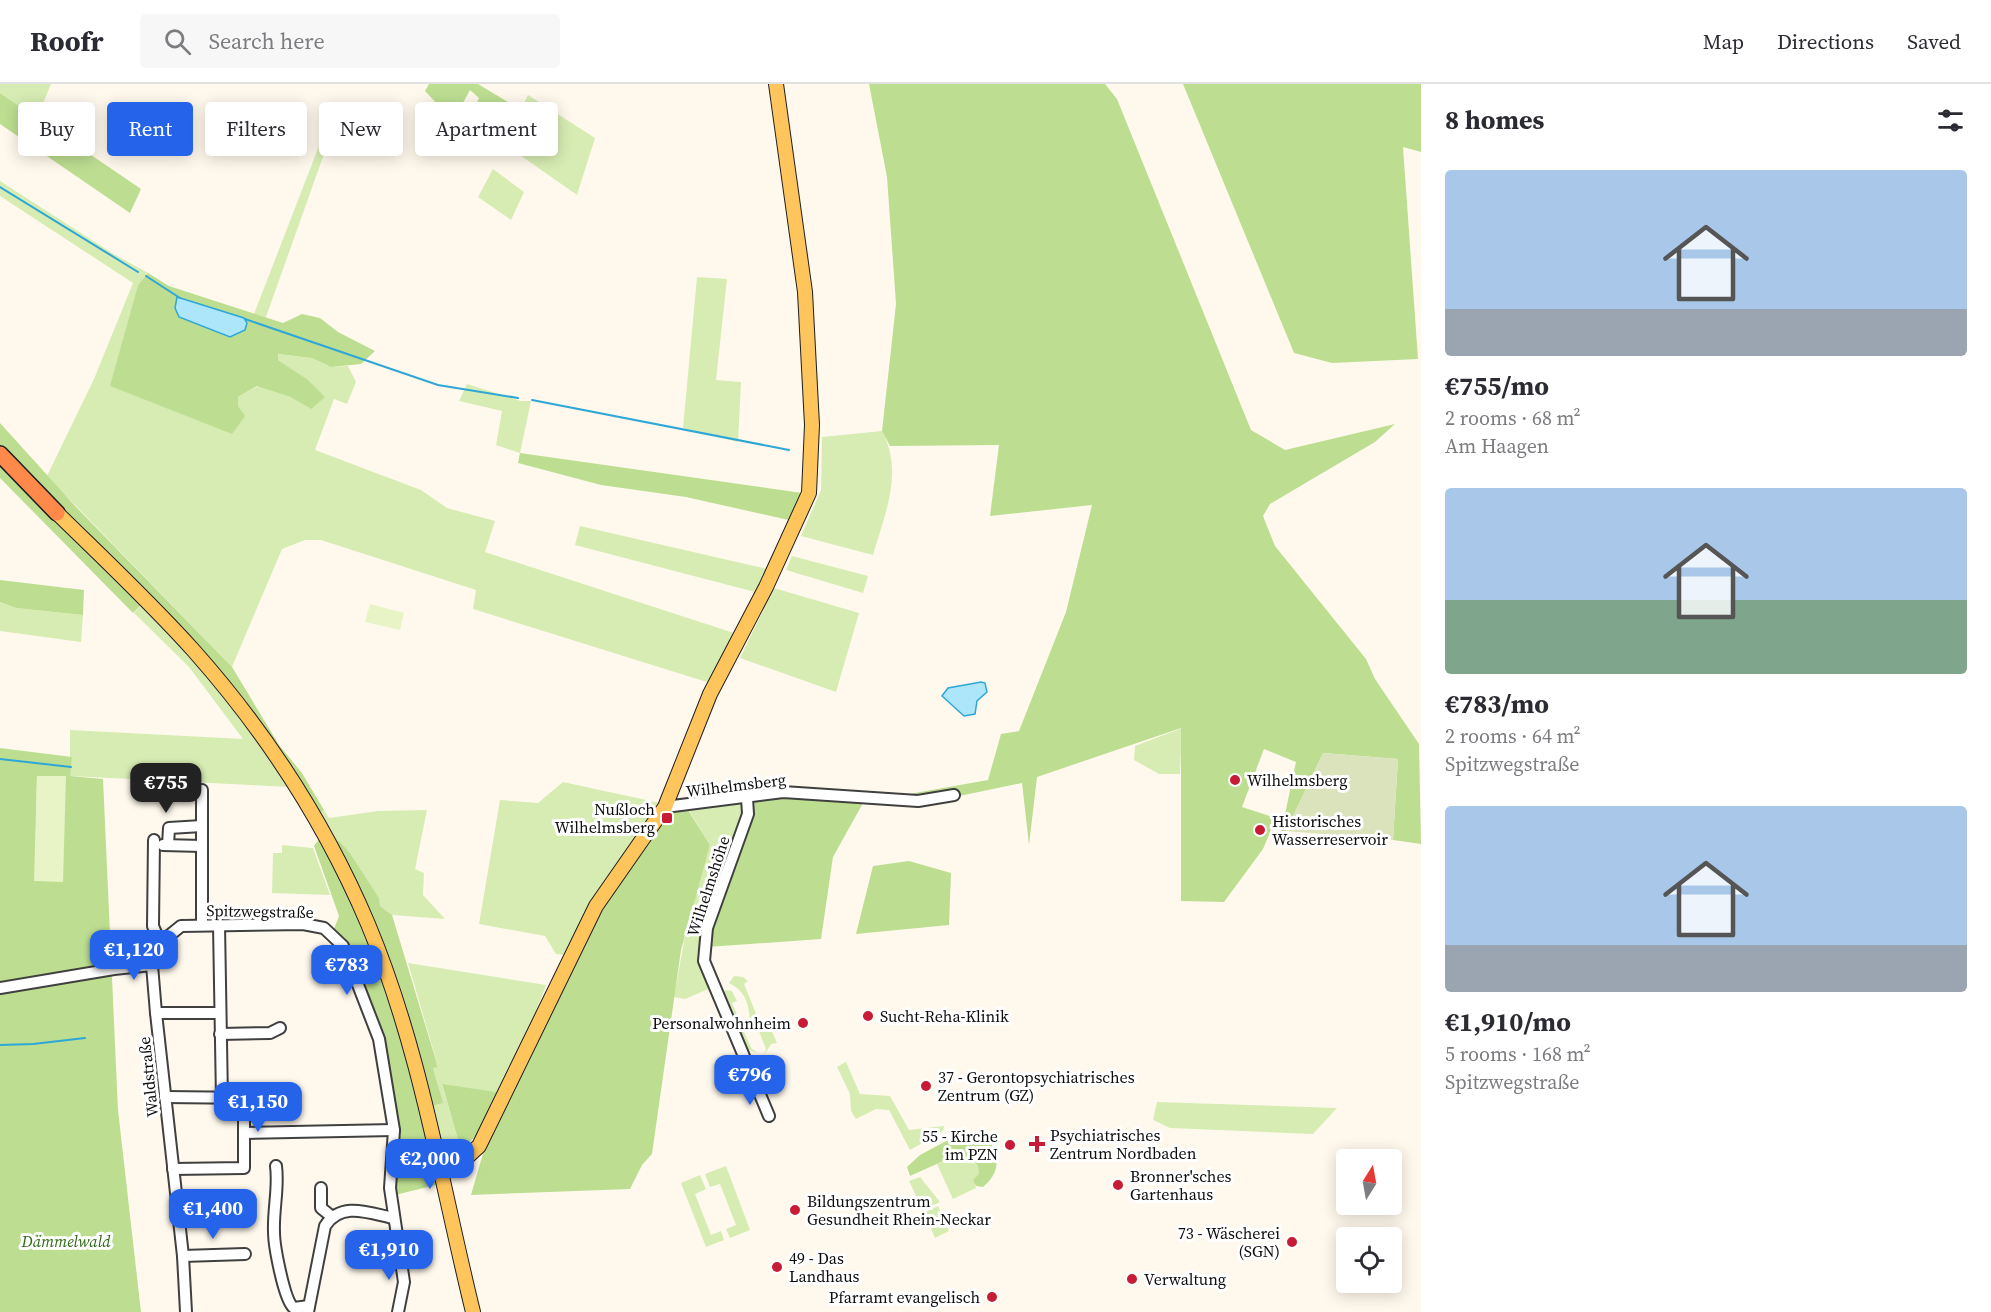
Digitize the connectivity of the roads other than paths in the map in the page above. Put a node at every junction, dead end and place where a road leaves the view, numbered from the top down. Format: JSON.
{"nodes":[{"id":1,"x":776,"y":84,"type":"edge"},
{"id":2,"x":0,"y":454,"type":"edge"},
{"id":3,"x":57,"y":513,"type":"joint"},
{"id":4,"x":202,"y":790,"type":"dead end"},
{"id":5,"x":954,"y":795,"type":"dead end"},
{"id":6,"x":747,"y":798,"type":"junction"},
{"id":7,"x":664,"y":807,"type":"junction"},
{"id":8,"x":202,"y":826,"type":"junction"},
{"id":9,"x":168,"y":845,"type":"junction"},
{"id":10,"x":202,"y":846,"type":"junction"},
{"id":11,"x":202,"y":924,"type":"junction"},
{"id":12,"x":219,"y":925,"type":"junction"},
{"id":13,"x":160,"y":943,"type":"junction"},
{"id":14,"x":152,"y":966,"type":"junction"},
{"id":15,"x":0,"y":988,"type":"edge"},
{"id":16,"x":156,"y":1013,"type":"junction"},
{"id":17,"x":220,"y":1013,"type":"junction"},
{"id":18,"x":280,"y":1028,"type":"dead end"},
{"id":19,"x":220,"y":1034,"type":"junction"},
{"id":20,"x":292,"y":1095,"type":"dead end"},
{"id":21,"x":165,"y":1097,"type":"junction"},
{"id":22,"x":244,"y":1098,"type":"junction"},
{"id":23,"x":222,"y":1099,"type":"junction"},
{"id":24,"x":769,"y":1116,"type":"dead end"},
{"id":25,"x":394,"y":1130,"type":"junction"},
{"id":26,"x":244,"y":1133,"type":"junction"},
{"id":27,"x":441,"y":1164,"type":"junction"},
{"id":28,"x":276,"y":1166,"type":"dead end"},
{"id":29,"x":173,"y":1169,"type":"junction"},
{"id":30,"x":321,"y":1188,"type":"dead end"},
{"id":31,"x":331,"y":1216,"type":"junction"},
{"id":32,"x":393,"y":1218,"type":"junction"},
{"id":33,"x":245,"y":1254,"type":"dead end"},
{"id":34,"x":183,"y":1256,"type":"junction"},
{"id":35,"x":309,"y":1309,"type":"edge"},
{"id":36,"x":186,"y":1312,"type":"edge"},
{"id":37,"x":398,"y":1312,"type":"edge"},
{"id":38,"x":473,"y":1312,"type":"edge"}],
"edges":[{"from":1,"to":7,"type":"main road"},
{"from":2,"to":3,"type":"highway"},
{"from":3,"to":27,"type":"main road"},
{"from":4,"to":8,"type":"street"},
{"from":5,"to":6,"type":"street","name":"Wilhelmsberg"},
{"from":6,"to":7,"type":"street","name":"Wilhelmsberg"},
{"from":6,"to":24,"type":"street","name":"Wilhelmshöhe"},
{"from":7,"to":27,"type":"main road"},
{"from":8,"to":9,"type":"street"},
{"from":8,"to":10,"type":"street"},
{"from":9,"to":10,"type":"street"},
{"from":9,"to":13,"type":"street"},
{"from":10,"to":11,"type":"street"},
{"from":11,"to":12,"type":"street","name":"Spitzwegstraße"},
{"from":11,"to":13,"type":"street","name":"Spitzwegstraße"},
{"from":12,"to":17,"type":"street"},
{"from":12,"to":25,"type":"street","name":"Spitzwegstraße"},
{"from":13,"to":14,"type":"street","name":"Waldstraße"},
{"from":14,"to":15,"type":"street"},
{"from":14,"to":16,"type":"street","name":"Waldstraße"},
{"from":16,"to":17,"type":"street"},
{"from":16,"to":21,"type":"street","name":"Waldstraße"},
{"from":17,"to":19,"type":"street"},
{"from":18,"to":19,"type":"street"},
{"from":19,"to":23,"type":"street"},
{"from":20,"to":22,"type":"street"},
{"from":21,"to":23,"type":"street"},
{"from":21,"to":29,"type":"street","name":"Waldstraße"},
{"from":22,"to":23,"type":"street"},
{"from":22,"to":26,"type":"street"},
{"from":25,"to":26,"type":"street"},
{"from":25,"to":32,"type":"street","name":"Spitzwegstraße"},
{"from":26,"to":29,"type":"street"},
{"from":27,"to":38,"type":"main road"},
{"from":28,"to":35,"type":"street"},
{"from":29,"to":34,"type":"street","name":"Waldstraße"},
{"from":30,"to":31,"type":"street"},
{"from":31,"to":32,"type":"street"},
{"from":31,"to":35,"type":"street"},
{"from":32,"to":37,"type":"street","name":"Spitzwegstraße"},
{"from":33,"to":34,"type":"street"},
{"from":34,"to":36,"type":"street","name":"Waldstraße"}]}
